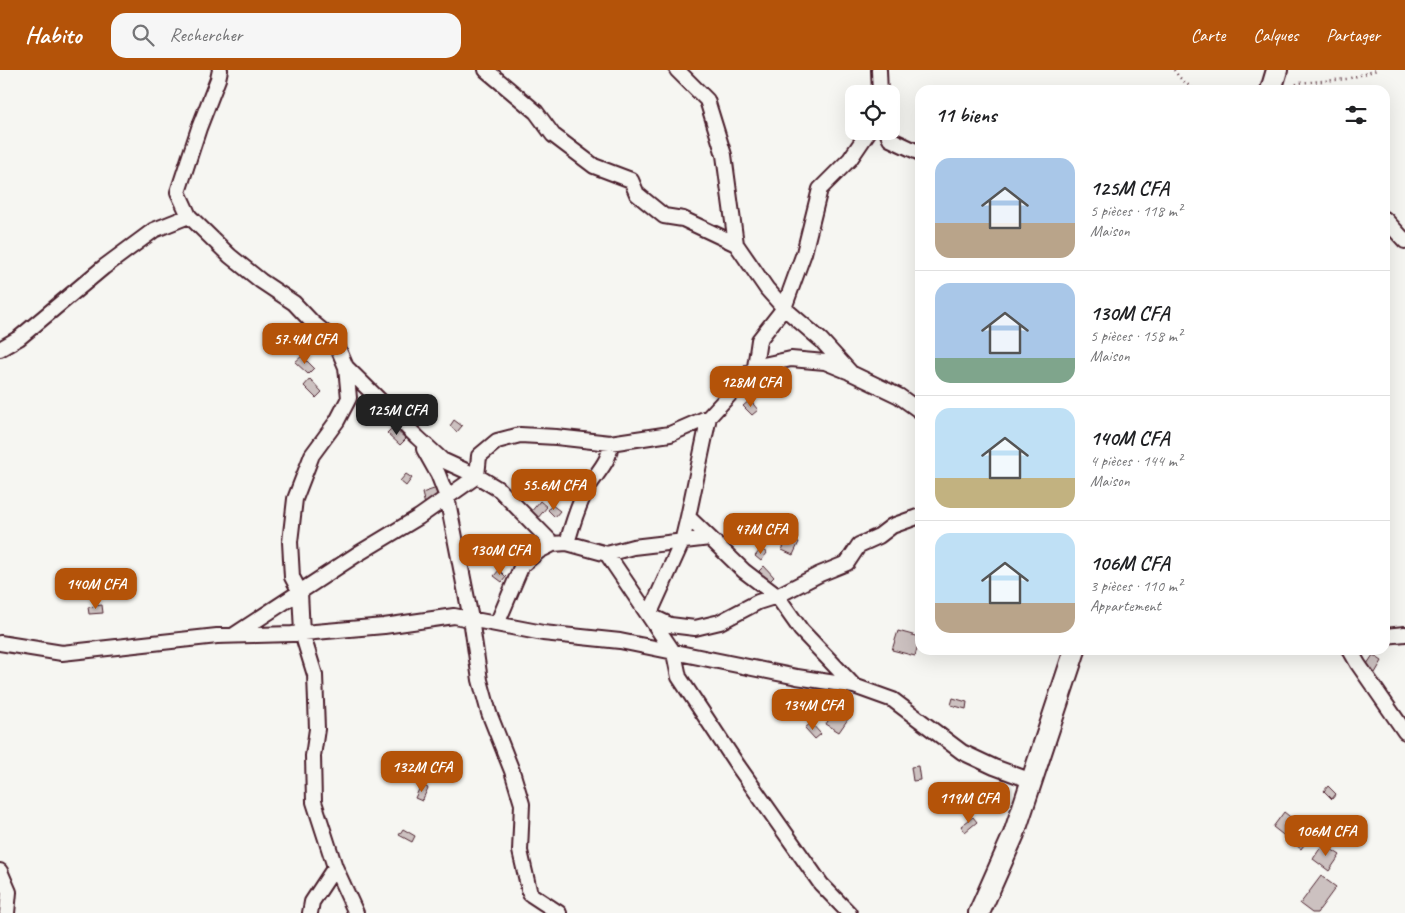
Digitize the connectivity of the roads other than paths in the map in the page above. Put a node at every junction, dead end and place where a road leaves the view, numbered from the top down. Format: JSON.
{"nodes":[{"id":1,"x":220,"y":70,"type":"edge"},
{"id":2,"x":486,"y":70,"type":"edge"},
{"id":3,"x":677,"y":70,"type":"edge"},
{"id":4,"x":879,"y":70,"type":"edge"},
{"id":5,"x":1277,"y":70,"type":"edge"},
{"id":6,"x":880,"y":85,"type":"edge"},
{"id":7,"x":1272,"y":85,"type":"edge"},
{"id":8,"x":863,"y":140,"type":"edge"},
{"id":9,"x":892,"y":140,"type":"edge"},
{"id":10,"x":915,"y":151,"type":"edge"},
{"id":11,"x":189,"y":216,"type":"junction"},
{"id":12,"x":1390,"y":224,"type":"edge"},
{"id":13,"x":1405,"y":241,"type":"edge"},
{"id":14,"x":736,"y":244,"type":"junction"},
{"id":15,"x":784,"y":308,"type":"junction"},
{"id":16,"x":0,"y":349,"type":"edge"},
{"id":17,"x":346,"y":367,"type":"junction"},
{"id":18,"x":755,"y":367,"type":"junction"},
{"id":19,"x":851,"y":373,"type":"junction"},
{"id":20,"x":915,"y":407,"type":"edge"},
{"id":21,"x":709,"y":417,"type":"junction"},
{"id":22,"x":417,"y":437,"type":"junction"},
{"id":23,"x":610,"y":443,"type":"junction"},
{"id":24,"x":477,"y":476,"type":"junction"},
{"id":25,"x":447,"y":497,"type":"junction"},
{"id":26,"x":688,"y":517,"type":"junction"},
{"id":27,"x":915,"y":518,"type":"edge"},
{"id":28,"x":710,"y":538,"type":"junction"},
{"id":29,"x":682,"y":542,"type":"junction"},
{"id":30,"x":568,"y":543,"type":"junction"},
{"id":31,"x":553,"y":544,"type":"junction"},
{"id":32,"x":607,"y":554,"type":"junction"},
{"id":33,"x":300,"y":592,"type":"junction"},
{"id":34,"x":777,"y":596,"type":"junction"},
{"id":35,"x":649,"y":615,"type":"junction"},
{"id":36,"x":471,"y":620,"type":"junction"},
{"id":37,"x":497,"y":624,"type":"junction"},
{"id":38,"x":302,"y":633,"type":"junction"},
{"id":39,"x":1405,"y":634,"type":"edge"},
{"id":40,"x":233,"y":635,"type":"junction"},
{"id":41,"x":1390,"y":636,"type":"edge"},
{"id":42,"x":0,"y":643,"type":"edge"},
{"id":43,"x":674,"y":653,"type":"junction"},
{"id":44,"x":1073,"y":655,"type":"edge"},
{"id":45,"x":1353,"y":655,"type":"edge"},
{"id":46,"x":854,"y":686,"type":"junction"},
{"id":47,"x":1405,"y":732,"type":"edge"},
{"id":48,"x":1032,"y":781,"type":"junction"},
{"id":49,"x":335,"y":867,"type":"junction"},
{"id":50,"x":0,"y":871,"type":"edge"},
{"id":51,"x":7,"y":913,"type":"edge"},
{"id":52,"x":310,"y":913,"type":"edge"},
{"id":53,"x":356,"y":913,"type":"edge"},
{"id":54,"x":559,"y":913,"type":"edge"},
{"id":55,"x":849,"y":913,"type":"edge"},
{"id":56,"x":979,"y":913,"type":"edge"}],
"edges":[{"from":1,"to":11,"type":"street"},
{"from":2,"to":14,"type":"street"},
{"from":3,"to":14,"type":"street"},
{"from":4,"to":6,"type":"street"},
{"from":5,"to":7,"type":"main road"},
{"from":8,"to":15,"type":"street"},
{"from":9,"to":10,"type":"street"},
{"from":11,"to":16,"type":"street"},
{"from":11,"to":17,"type":"street"},
{"from":12,"to":13,"type":"street"},
{"from":14,"to":15,"type":"street"},
{"from":15,"to":18,"type":"street"},
{"from":15,"to":19,"type":"street"},
{"from":17,"to":22,"type":"street"},
{"from":17,"to":33,"type":"street"},
{"from":18,"to":19,"type":"street"},
{"from":18,"to":21,"type":"street"},
{"from":19,"to":20,"type":"street"},
{"from":21,"to":23,"type":"street"},
{"from":21,"to":26,"type":"street"},
{"from":22,"to":24,"type":"street"},
{"from":22,"to":25,"type":"street"},
{"from":23,"to":24,"type":"street"},
{"from":23,"to":30,"type":"street"},
{"from":24,"to":25,"type":"street"},
{"from":24,"to":31,"type":"street"},
{"from":25,"to":33,"type":"street"},
{"from":25,"to":36,"type":"street"},
{"from":26,"to":28,"type":"street"},
{"from":26,"to":29,"type":"street"},
{"from":27,"to":34,"type":"street"},
{"from":28,"to":29,"type":"street"},
{"from":28,"to":34,"type":"street"},
{"from":29,"to":32,"type":"street"},
{"from":29,"to":35,"type":"street"},
{"from":30,"to":31,"type":"street"},
{"from":30,"to":32,"type":"street"},
{"from":31,"to":37,"type":"street"},
{"from":32,"to":35,"type":"street"},
{"from":33,"to":38,"type":"street"},
{"from":33,"to":40,"type":"street"},
{"from":34,"to":35,"type":"street"},
{"from":34,"to":46,"type":"street"},
{"from":35,"to":43,"type":"street"},
{"from":36,"to":37,"type":"street"},
{"from":36,"to":38,"type":"street"},
{"from":36,"to":54,"type":"street"},
{"from":37,"to":43,"type":"street"},
{"from":38,"to":40,"type":"street"},
{"from":38,"to":49,"type":"street"},
{"from":39,"to":41,"type":"street"},
{"from":40,"to":42,"type":"street"},
{"from":43,"to":46,"type":"street"},
{"from":43,"to":55,"type":"street"},
{"from":44,"to":48,"type":"main road"},
{"from":45,"to":47,"type":"street"},
{"from":46,"to":48,"type":"street"},
{"from":48,"to":56,"type":"main road"},
{"from":49,"to":52,"type":"street"},
{"from":49,"to":53,"type":"street"},
{"from":50,"to":51,"type":"street"}]}
